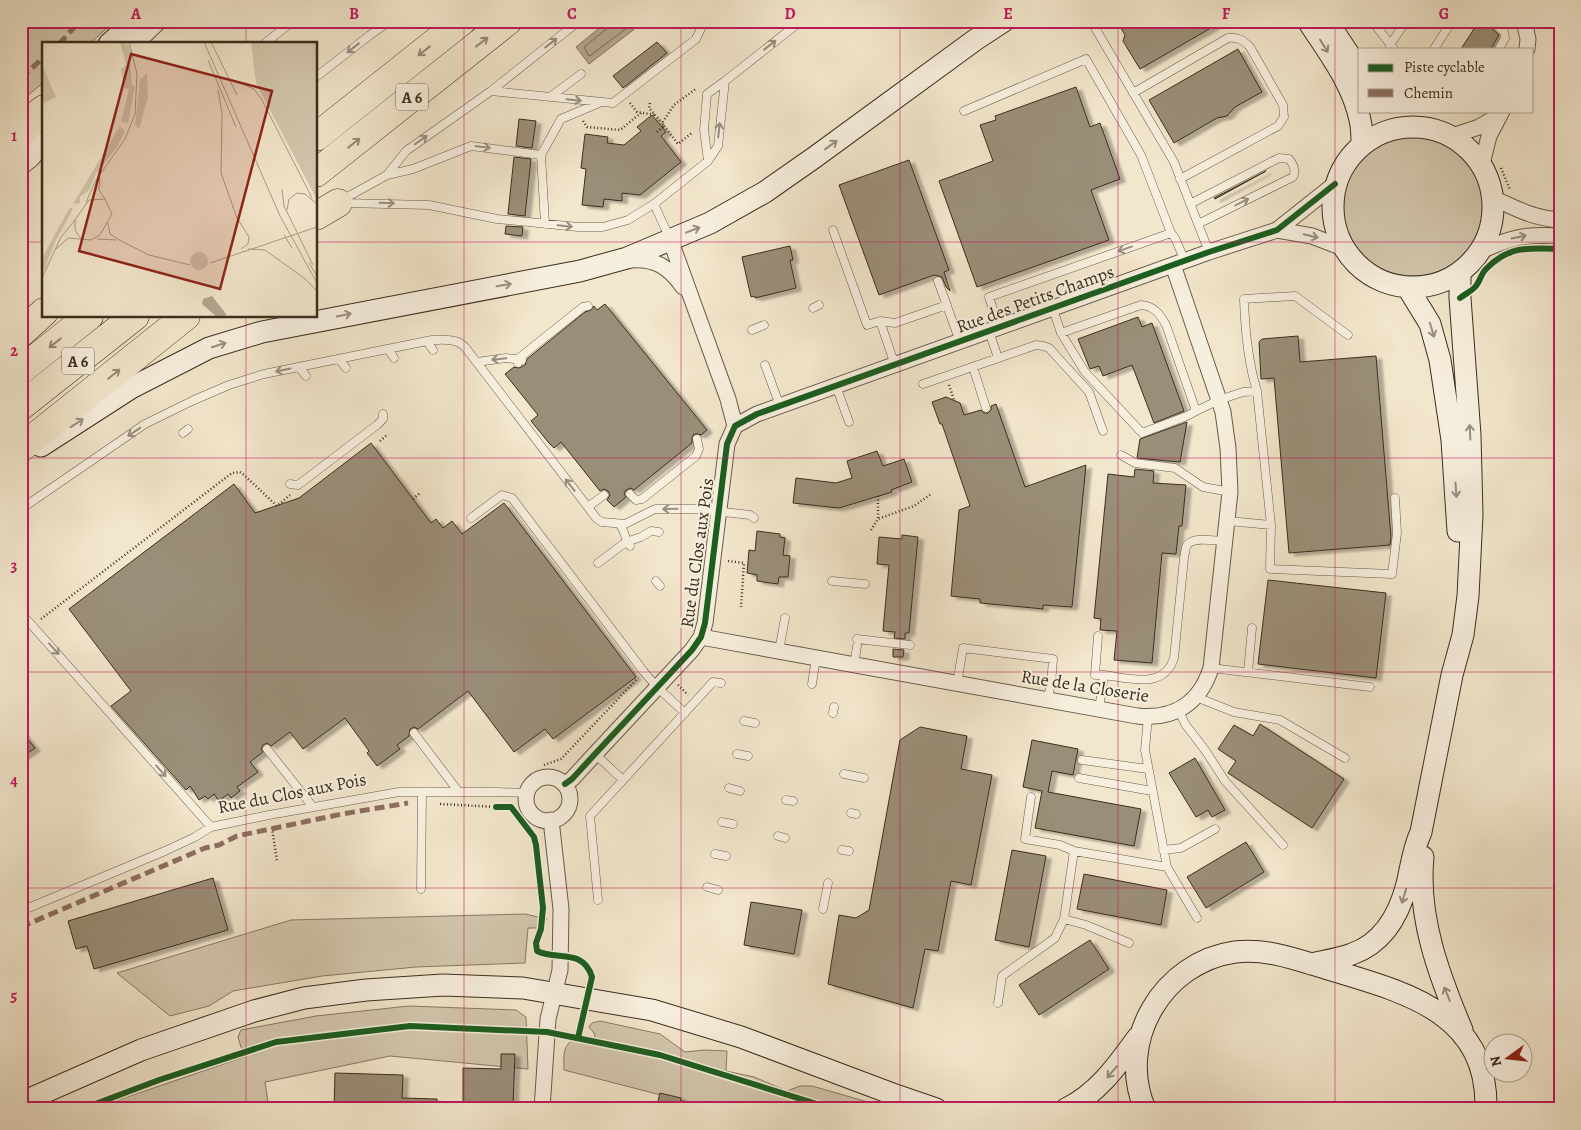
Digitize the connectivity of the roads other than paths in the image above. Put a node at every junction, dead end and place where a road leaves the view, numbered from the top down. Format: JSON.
{"nodes":[{"id":1,"x":135,"y":21,"type":"edge"},
{"id":2,"x":157,"y":21,"type":"edge"},
{"id":3,"x":293,"y":21,"type":"edge"},
{"id":4,"x":379,"y":21,"type":"edge"},
{"id":5,"x":390,"y":21,"type":"edge"},
{"id":6,"x":462,"y":21,"type":"edge"},
{"id":7,"x":508,"y":21,"type":"edge"},
{"id":8,"x":579,"y":21,"type":"edge"},
{"id":9,"x":702,"y":21,"type":"edge"},
{"id":10,"x":801,"y":21,"type":"edge"},
{"id":11,"x":1004,"y":21,"type":"edge"},
{"id":12,"x":1091,"y":21,"type":"edge"},
{"id":13,"x":1308,"y":21,"type":"edge"},
{"id":14,"x":1327,"y":21,"type":"edge"},
{"id":15,"x":1372,"y":21,"type":"edge"},
{"id":16,"x":1406,"y":21,"type":"edge"},
{"id":17,"x":1452,"y":21,"type":"edge"},
{"id":18,"x":1492,"y":21,"type":"edge"},
{"id":19,"x":1524,"y":21,"type":"edge"},
{"id":20,"x":370,"y":35,"type":"junction"},
{"id":21,"x":111,"y":42,"type":"edge"},
{"id":22,"x":135,"y":42,"type":"edge"},
{"id":23,"x":267,"y":42,"type":"edge"},
{"id":24,"x":1391,"y":48,"type":"edge"},
{"id":25,"x":1435,"y":48,"type":"edge"},
{"id":26,"x":1500,"y":48,"type":"edge"},
{"id":27,"x":1528,"y":48,"type":"edge"},
{"id":28,"x":1358,"y":68,"type":"edge"},
{"id":29,"x":581,"y":74,"type":"dead end"},
{"id":30,"x":318,"y":75,"type":"edge"},
{"id":31,"x":725,"y":81,"type":"junction"},
{"id":32,"x":491,"y":91,"type":"junction"},
{"id":33,"x":1133,"y":93,"type":"junction"},
{"id":34,"x":42,"y":96,"type":"edge"},
{"id":35,"x":550,"y":97,"type":"junction"},
{"id":36,"x":599,"y":102,"type":"junction"},
{"id":37,"x":42,"y":111,"type":"edge"},
{"id":38,"x":964,"y":111,"type":"dead end"},
{"id":39,"x":1396,"y":112,"type":"edge"},
{"id":40,"x":21,"y":113,"type":"edge"},
{"id":41,"x":1500,"y":114,"type":"edge"},
{"id":42,"x":1412,"y":126,"type":"junction"},
{"id":43,"x":21,"y":135,"type":"edge"},
{"id":44,"x":318,"y":135,"type":"edge"},
{"id":45,"x":1452,"y":136,"type":"junction"},
{"id":46,"x":42,"y":143,"type":"edge"},
{"id":47,"x":1362,"y":143,"type":"junction"},
{"id":48,"x":541,"y":155,"type":"junction"},
{"id":49,"x":708,"y":161,"type":"junction"},
{"id":50,"x":21,"y":165,"type":"edge"},
{"id":51,"x":1491,"y":166,"type":"junction"},
{"id":52,"x":318,"y":171,"type":"edge"},
{"id":53,"x":387,"y":175,"type":"junction"},
{"id":54,"x":1180,"y":178,"type":"junction"},
{"id":55,"x":1335,"y":184,"type":"junction"},
{"id":56,"x":1503,"y":195,"type":"junction"},
{"id":57,"x":654,"y":204,"type":"junction"},
{"id":58,"x":1190,"y":204,"type":"junction"},
{"id":59,"x":327,"y":209,"type":"edge"},
{"id":60,"x":1560,"y":220,"type":"edge"},
{"id":61,"x":545,"y":224,"type":"junction"},
{"id":62,"x":1198,"y":224,"type":"junction"},
{"id":63,"x":833,"y":230,"type":"dead end"},
{"id":64,"x":1277,"y":230,"type":"junction"},
{"id":65,"x":1170,"y":233,"type":"junction"},
{"id":66,"x":1560,"y":236,"type":"edge"},
{"id":67,"x":670,"y":238,"type":"junction"},
{"id":68,"x":1343,"y":248,"type":"junction"},
{"id":69,"x":1481,"y":251,"type":"junction"},
{"id":70,"x":1210,"y":252,"type":"junction"},
{"id":71,"x":616,"y":261,"type":"junction"},
{"id":72,"x":1179,"y":263,"type":"junction"},
{"id":73,"x":1460,"y":273,"type":"junction"},
{"id":74,"x":938,"y":281,"type":"dead end"},
{"id":75,"x":1408,"y":288,"type":"junction"},
{"id":76,"x":692,"y":299,"type":"junction"},
{"id":77,"x":947,"y":305,"type":"junction"},
{"id":78,"x":588,"y":306,"type":"dead end"},
{"id":79,"x":1053,"y":309,"type":"junction"},
{"id":80,"x":42,"y":314,"type":"edge"},
{"id":81,"x":86,"y":318,"type":"edge"},
{"id":82,"x":132,"y":318,"type":"edge"},
{"id":83,"x":184,"y":318,"type":"edge"},
{"id":84,"x":880,"y":321,"type":"junction"},
{"id":85,"x":764,"y":326,"type":"dead end"},
{"id":86,"x":752,"y":330,"type":"dead end"},
{"id":87,"x":994,"y":330,"type":"junction"},
{"id":88,"x":21,"y":333,"type":"edge"},
{"id":89,"x":1062,"y":333,"type":"junction"},
{"id":90,"x":1348,"y":335,"type":"dead end"},
{"id":91,"x":427,"y":341,"type":"junction"},
{"id":92,"x":960,"y":342,"type":"junction"},
{"id":93,"x":388,"y":349,"type":"junction"},
{"id":94,"x":433,"y":350,"type":"dead end"},
{"id":95,"x":394,"y":358,"type":"dead end"},
{"id":96,"x":998,"y":358,"type":"junction"},
{"id":97,"x":339,"y":359,"type":"junction"},
{"id":98,"x":477,"y":362,"type":"junction"},
{"id":99,"x":765,"y":365,"type":"dead end"},
{"id":100,"x":895,"y":365,"type":"junction"},
{"id":101,"x":299,"y":367,"type":"junction"},
{"id":102,"x":973,"y":367,"type":"junction"},
{"id":103,"x":346,"y":368,"type":"dead end"},
{"id":104,"x":21,"y":370,"type":"edge"},
{"id":105,"x":306,"y":376,"type":"dead end"},
{"id":106,"x":251,"y":378,"type":"junction"},
{"id":107,"x":923,"y":384,"type":"dead end"},
{"id":108,"x":256,"y":386,"type":"dead end"},
{"id":109,"x":836,"y":386,"type":"junction"},
{"id":110,"x":216,"y":390,"type":"junction"},
{"id":111,"x":1257,"y":391,"type":"junction"},
{"id":112,"x":222,"y":398,"type":"dead end"},
{"id":113,"x":1219,"y":400,"type":"junction"},
{"id":114,"x":21,"y":406,"type":"edge"},
{"id":115,"x":780,"y":406,"type":"junction"},
{"id":116,"x":986,"y":408,"type":"dead end"},
{"id":117,"x":1196,"y":411,"type":"junction"},
{"id":118,"x":382,"y":414,"type":"dead end"},
{"id":119,"x":849,"y":422,"type":"dead end"},
{"id":120,"x":735,"y":426,"type":"junction"},
{"id":121,"x":1104,"y":431,"type":"dead end"},
{"id":122,"x":697,"y":439,"type":"dead end"},
{"id":123,"x":21,"y":448,"type":"edge"},
{"id":124,"x":1122,"y":455,"type":"dead end"},
{"id":125,"x":21,"y":458,"type":"edge"},
{"id":126,"x":290,"y":484,"type":"dead end"},
{"id":127,"x":1230,"y":492,"type":"junction"},
{"id":128,"x":630,"y":494,"type":"dead end"},
{"id":129,"x":604,"y":495,"type":"dead end"},
{"id":130,"x":1395,"y":498,"type":"dead end"},
{"id":131,"x":588,"y":508,"type":"junction"},
{"id":132,"x":21,"y":509,"type":"edge"},
{"id":133,"x":718,"y":511,"type":"junction"},
{"id":134,"x":471,"y":518,"type":"dead end"},
{"id":135,"x":754,"y":518,"type":"dead end"},
{"id":136,"x":1228,"y":521,"type":"junction"},
{"id":137,"x":619,"y":524,"type":"junction"},
{"id":138,"x":1271,"y":525,"type":"junction"},
{"id":139,"x":659,"y":532,"type":"dead end"},
{"id":140,"x":1225,"y":542,"type":"junction"},
{"id":141,"x":628,"y":544,"type":"junction"},
{"id":142,"x":598,"y":563,"type":"dead end"},
{"id":143,"x":832,"y":581,"type":"dead end"},
{"id":144,"x":864,"y":584,"type":"dead end"},
{"id":145,"x":21,"y":613,"type":"edge"},
{"id":146,"x":785,"y":618,"type":"dead end"},
{"id":147,"x":1252,"y":628,"type":"dead end"},
{"id":148,"x":1098,"y":636,"type":"dead end"},
{"id":149,"x":701,"y":637,"type":"junction"},
{"id":150,"x":910,"y":645,"type":"dead end"},
{"id":151,"x":780,"y":652,"type":"junction"},
{"id":152,"x":816,"y":658,"type":"junction"},
{"id":153,"x":854,"y":666,"type":"junction"},
{"id":154,"x":1211,"y":668,"type":"junction"},
{"id":155,"x":1248,"y":672,"type":"junction"},
{"id":156,"x":1104,"y":675,"type":"junction"},
{"id":157,"x":1452,"y":675,"type":"junction"},
{"id":158,"x":721,"y":683,"type":"dead end"},
{"id":159,"x":812,"y":684,"type":"dead end"},
{"id":160,"x":957,"y":684,"type":"junction"},
{"id":161,"x":1370,"y":686,"type":"dead end"},
{"id":162,"x":657,"y":688,"type":"junction"},
{"id":163,"x":1196,"y":697,"type":"junction"},
{"id":164,"x":1047,"y":700,"type":"junction"},
{"id":165,"x":1099,"y":709,"type":"junction"},
{"id":166,"x":1179,"y":710,"type":"junction"},
{"id":167,"x":689,"y":711,"type":"junction"},
{"id":168,"x":1148,"y":717,"type":"junction"},
{"id":169,"x":744,"y":721,"type":"dead end"},
{"id":170,"x":755,"y":723,"type":"dead end"},
{"id":171,"x":414,"y":733,"type":"dead end"},
{"id":172,"x":267,"y":749,"type":"dead end"},
{"id":173,"x":595,"y":754,"type":"junction"},
{"id":174,"x":737,"y":754,"type":"dead end"},
{"id":175,"x":748,"y":756,"type":"dead end"},
{"id":176,"x":1345,"y":758,"type":"dead end"},
{"id":177,"x":1082,"y":760,"type":"dead end"},
{"id":178,"x":1148,"y":770,"type":"junction"},
{"id":179,"x":844,"y":774,"type":"dead end"},
{"id":180,"x":864,"y":778,"type":"dead end"},
{"id":181,"x":1079,"y":778,"type":"dead end"},
{"id":182,"x":623,"y":780,"type":"junction"},
{"id":183,"x":565,"y":784,"type":"junction"},
{"id":184,"x":729,"y":788,"type":"dead end"},
{"id":185,"x":458,"y":791,"type":"junction"},
{"id":186,"x":740,"y":791,"type":"dead end"},
{"id":187,"x":1152,"y":791,"type":"junction"},
{"id":188,"x":422,"y":792,"type":"junction"},
{"id":189,"x":527,"y":793,"type":"junction"},
{"id":190,"x":1031,"y":797,"type":"dead end"},
{"id":191,"x":313,"y":807,"type":"junction"},
{"id":192,"x":551,"y":820,"type":"junction"},
{"id":193,"x":722,"y":822,"type":"dead end"},
{"id":194,"x":733,"y":824,"type":"dead end"},
{"id":195,"x":211,"y":827,"type":"junction"},
{"id":196,"x":1215,"y":829,"type":"dead end"},
{"id":197,"x":1422,"y":832,"type":"junction"},
{"id":198,"x":1283,"y":844,"type":"dead end"},
{"id":199,"x":1163,"y":850,"type":"junction"},
{"id":200,"x":1074,"y":851,"type":"junction"},
{"id":201,"x":715,"y":854,"type":"dead end"},
{"id":202,"x":726,"y":856,"type":"dead end"},
{"id":203,"x":1167,"y":867,"type":"junction"},
{"id":204,"x":828,"y":883,"type":"dead end"},
{"id":205,"x":707,"y":887,"type":"dead end"},
{"id":206,"x":422,"y":889,"type":"dead end"},
{"id":207,"x":718,"y":890,"type":"dead end"},
{"id":208,"x":598,"y":900,"type":"dead end"},
{"id":209,"x":823,"y":909,"type":"dead end"},
{"id":210,"x":21,"y":911,"type":"edge"},
{"id":211,"x":1197,"y":918,"type":"dead end"},
{"id":212,"x":1064,"y":919,"type":"junction"},
{"id":213,"x":1129,"y":943,"type":"dead end"},
{"id":214,"x":1311,"y":964,"type":"junction"},
{"id":215,"x":555,"y":992,"type":"junction"},
{"id":216,"x":998,"y":1003,"type":"dead end"},
{"id":217,"x":1141,"y":1033,"type":"junction"},
{"id":218,"x":1466,"y":1039,"type":"junction"},
{"id":219,"x":21,"y":1104,"type":"edge"},
{"id":220,"x":542,"y":1109,"type":"edge"},
{"id":221,"x":936,"y":1109,"type":"edge"},
{"id":222,"x":1066,"y":1109,"type":"edge"},
{"id":223,"x":1145,"y":1109,"type":"edge"},
{"id":224,"x":1486,"y":1109,"type":"edge"}],
"edges":[{"from":1,"to":21,"type":"main road"},
{"from":2,"to":22,"type":"street"},
{"from":3,"to":23,"type":"lane"},
{"from":4,"to":20,"type":"lane"},
{"from":5,"to":20,"type":"lane"},
{"from":6,"to":44,"type":"highway","number":"A 6","one_way":true},
{"from":52,"to":7,"type":"highway","number":"A 6","one_way":true},
{"from":32,"to":8,"type":"lane","one_way":true},
{"from":9,"to":36,"type":"lane"},
{"from":31,"to":10,"type":"lane","one_way":true},
{"from":67,"to":11,"type":"main road","one_way":true},
{"from":12,"to":33,"type":"lane"},
{"from":13,"to":47,"type":"main road","one_way":true},
{"from":14,"to":28,"type":"main road"},
{"from":15,"to":24,"type":"lane"},
{"from":16,"to":24,"type":"lane"},
{"from":17,"to":25,"type":"lane"},
{"from":18,"to":26,"type":"lane"},
{"from":19,"to":27,"type":"street"},
{"from":20,"to":30,"type":"lane","one_way":true},
{"from":29,"to":35,"type":"lane"},
{"from":49,"to":31,"type":"lane","one_way":true},
{"from":31,"to":49,"type":"lane"},
{"from":32,"to":35,"type":"lane"},
{"from":53,"to":32,"type":"lane","one_way":true},
{"from":33,"to":54,"type":"lane"},
{"from":33,"to":54,"type":"lane"},
{"from":34,"to":40,"type":"street"},
{"from":35,"to":36,"type":"lane","one_way":true},
{"from":36,"to":48,"type":"lane"},
{"from":37,"to":43,"type":"highway"},
{"from":38,"to":65,"type":"lane"},
{"from":39,"to":42,"type":"main road"},
{"from":41,"to":45,"type":"street"},
{"from":41,"to":51,"type":"street"},
{"from":42,"to":45,"type":"main road"},
{"from":42,"to":47,"type":"main road"},
{"from":45,"to":51,"type":"main road"},
{"from":46,"to":50,"type":"street"},
{"from":47,"to":55,"type":"main road"},
{"from":53,"to":48,"type":"lane","one_way":true},
{"from":48,"to":61,"type":"lane"},
{"from":49,"to":57,"type":"lane"},
{"from":51,"to":56,"type":"main road"},
{"from":53,"to":59,"type":"lane"},
{"from":54,"to":58,"type":"lane"},
{"from":55,"to":64,"type":"street","name":"Rue des Petits Champs"},
{"from":55,"to":68,"type":"main road"},
{"from":56,"to":60,"type":"street"},
{"from":56,"to":69,"type":"main road"},
{"from":61,"to":57,"type":"lane","one_way":true},
{"from":57,"to":67,"type":"lane"},
{"from":58,"to":62,"type":"lane"},
{"from":62,"to":58,"type":"lane","one_way":true},
{"from":59,"to":61,"type":"lane","one_way":true},
{"from":62,"to":70,"type":"lane"},
{"from":63,"to":84,"type":"lane"},
{"from":64,"to":68,"type":"street","name":"Rue des Petits Champs","one_way":true},
{"from":64,"to":70,"type":"street","name":"Rue des Petits Champs"},
{"from":65,"to":72,"type":"lane"},
{"from":65,"to":87,"type":"lane","one_way":true},
{"from":69,"to":66,"type":"street","one_way":true},
{"from":67,"to":71,"type":"main road"},
{"from":67,"to":76,"type":"street"},
{"from":68,"to":75,"type":"main road"},
{"from":69,"to":73,"type":"main road"},
{"from":70,"to":72,"type":"street","name":"Rue des Petits Champs"},
{"from":71,"to":76,"type":"street"},
{"from":125,"to":71,"type":"main road","one_way":true},
{"from":72,"to":79,"type":"street","name":"Rue des Petits Champs"},
{"from":72,"to":113,"type":"street","name":"Rue de la Closerie"},
{"from":73,"to":75,"type":"main road"},
{"from":157,"to":73,"type":"main road","one_way":true},
{"from":74,"to":77,"type":"lane"},
{"from":75,"to":157,"type":"main road","one_way":true},
{"from":76,"to":120,"type":"street"},
{"from":77,"to":84,"type":"lane"},
{"from":77,"to":92,"type":"lane"},
{"from":78,"to":98,"type":"lane","one_way":true},
{"from":79,"to":87,"type":"street","name":"Rue des Petits Champs"},
{"from":79,"to":89,"type":"lane"},
{"from":80,"to":88,"type":"highway"},
{"from":81,"to":104,"type":"highway","number":"A 6","one_way":true},
{"from":82,"to":114,"type":"highway","number":"A 6"},
{"from":123,"to":83,"type":"highway","one_way":true},
{"from":84,"to":100,"type":"lane"},
{"from":85,"to":86,"type":"lane"},
{"from":87,"to":92,"type":"street","name":"Rue des Petits Champs"},
{"from":87,"to":96,"type":"lane"},
{"from":89,"to":117,"type":"lane"},
{"from":89,"to":117,"type":"lane"},
{"from":90,"to":111,"type":"lane"},
{"from":91,"to":93,"type":"lane"},
{"from":91,"to":94,"type":"lane"},
{"from":91,"to":98,"type":"lane"},
{"from":92,"to":100,"type":"street","name":"Rue des Petits Champs"},
{"from":93,"to":95,"type":"lane"},
{"from":93,"to":97,"type":"lane"},
{"from":96,"to":102,"type":"lane"},
{"from":96,"to":121,"type":"lane"},
{"from":97,"to":101,"type":"lane"},
{"from":97,"to":103,"type":"lane"},
{"from":131,"to":98,"type":"lane","one_way":true},
{"from":99,"to":115,"type":"lane"},
{"from":100,"to":109,"type":"street","name":"Rue des Petits Champs"},
{"from":101,"to":105,"type":"lane"},
{"from":101,"to":106,"type":"lane","one_way":true},
{"from":102,"to":107,"type":"lane"},
{"from":102,"to":116,"type":"lane"},
{"from":106,"to":108,"type":"lane"},
{"from":106,"to":110,"type":"lane"},
{"from":109,"to":115,"type":"street","name":"Rue des Petits Champs"},
{"from":109,"to":119,"type":"lane"},
{"from":110,"to":112,"type":"lane"},
{"from":110,"to":132,"type":"lane","one_way":true},
{"from":111,"to":113,"type":"lane"},
{"from":111,"to":138,"type":"lane"},
{"from":113,"to":117,"type":"lane"},
{"from":113,"to":127,"type":"street","name":"Rue de la Closerie"},
{"from":115,"to":120,"type":"street","name":"Rue des Petits Champs"},
{"from":118,"to":126,"type":"lane"},
{"from":120,"to":133,"type":"street","name":"Rue du Clos aux Pois"},
{"from":122,"to":128,"type":"lane"},
{"from":124,"to":127,"type":"lane"},
{"from":127,"to":136,"type":"street","name":"Rue de la Closerie"},
{"from":129,"to":131,"type":"lane"},
{"from":130,"to":138,"type":"lane"},
{"from":131,"to":137,"type":"lane"},
{"from":133,"to":135,"type":"lane"},
{"from":133,"to":137,"type":"lane","one_way":true},
{"from":133,"to":149,"type":"street","name":"Rue du Clos aux Pois"},
{"from":134,"to":162,"type":"lane"},
{"from":136,"to":138,"type":"lane"},
{"from":136,"to":140,"type":"street","name":"Rue de la Closerie"},
{"from":137,"to":141,"type":"lane"},
{"from":139,"to":141,"type":"lane"},
{"from":140,"to":154,"type":"street","name":"Rue de la Closerie"},
{"from":140,"to":156,"type":"lane"},
{"from":141,"to":142,"type":"lane"},
{"from":143,"to":144,"type":"lane"},
{"from":145,"to":195,"type":"lane","one_way":true},
{"from":146,"to":151,"type":"lane"},
{"from":147,"to":155,"type":"lane"},
{"from":148,"to":156,"type":"lane"},
{"from":149,"to":151,"type":"street","name":"Rue de la Closerie"},
{"from":149,"to":162,"type":"street","name":"Rue du Clos aux Pois"},
{"from":150,"to":153,"type":"lane"},
{"from":151,"to":152,"type":"street","name":"Rue de la Closerie"},
{"from":152,"to":153,"type":"street","name":"Rue de la Closerie"},
{"from":152,"to":159,"type":"lane"},
{"from":153,"to":160,"type":"street","name":"Rue de la Closerie"},
{"from":154,"to":155,"type":"lane"},
{"from":154,"to":163,"type":"street","name":"Rue de la Closerie"},
{"from":155,"to":161,"type":"lane"},
{"from":156,"to":165,"type":"lane"},
{"from":157,"to":197,"type":"main road"},
{"from":158,"to":167,"type":"lane"},
{"from":160,"to":164,"type":"street","name":"Rue de la Closerie"},
{"from":160,"to":164,"type":"lane"},
{"from":162,"to":167,"type":"lane"},
{"from":162,"to":173,"type":"street","name":"Rue du Clos aux Pois"},
{"from":163,"to":166,"type":"street","name":"Rue de la Closerie"},
{"from":163,"to":176,"type":"lane"},
{"from":164,"to":165,"type":"street","name":"Rue de la Closerie"},
{"from":165,"to":168,"type":"street","name":"Rue de la Closerie"},
{"from":166,"to":168,"type":"street","name":"Rue de la Closerie"},
{"from":166,"to":198,"type":"lane"},
{"from":167,"to":182,"type":"lane"},
{"from":168,"to":178,"type":"lane"},
{"from":169,"to":170,"type":"lane"},
{"from":171,"to":185,"type":"lane"},
{"from":172,"to":191,"type":"lane"},
{"from":173,"to":182,"type":"lane"},
{"from":173,"to":183,"type":"street","name":"Rue du Clos aux Pois"},
{"from":174,"to":175,"type":"lane"},
{"from":177,"to":178,"type":"lane"},
{"from":178,"to":187,"type":"lane"},
{"from":179,"to":180,"type":"lane"},
{"from":181,"to":187,"type":"lane"},
{"from":182,"to":208,"type":"lane"},
{"from":183,"to":189,"type":"street"},
{"from":183,"to":192,"type":"street"},
{"from":184,"to":186,"type":"lane"},
{"from":185,"to":188,"type":"lane","name":"Rue du Clos aux Pois"},
{"from":185,"to":189,"type":"lane","name":"Rue du Clos aux Pois"},
{"from":187,"to":199,"type":"lane"},
{"from":188,"to":191,"type":"lane","name":"Rue du Clos aux Pois"},
{"from":188,"to":206,"type":"lane"},
{"from":189,"to":192,"type":"street"},
{"from":190,"to":200,"type":"lane"},
{"from":191,"to":195,"type":"lane","name":"Rue du Clos aux Pois"},
{"from":192,"to":215,"type":"street"},
{"from":193,"to":194,"type":"lane"},
{"from":195,"to":210,"type":"lane","name":"Rue du Clos aux Pois"},
{"from":196,"to":199,"type":"lane"},
{"from":197,"to":214,"type":"main road","one_way":true},
{"from":218,"to":197,"type":"main road","one_way":true},
{"from":199,"to":203,"type":"lane"},
{"from":200,"to":203,"type":"lane"},
{"from":200,"to":212,"type":"lane"},
{"from":201,"to":202,"type":"lane"},
{"from":203,"to":211,"type":"lane"},
{"from":204,"to":209,"type":"lane"},
{"from":205,"to":207,"type":"lane"},
{"from":212,"to":213,"type":"lane"},
{"from":212,"to":216,"type":"lane"},
{"from":214,"to":217,"type":"main road"},
{"from":214,"to":218,"type":"main road"},
{"from":215,"to":219,"type":"main road"},
{"from":215,"to":220,"type":"street"},
{"from":215,"to":221,"type":"main road"},
{"from":217,"to":222,"type":"main road","one_way":true},
{"from":217,"to":223,"type":"main road"},
{"from":218,"to":224,"type":"main road"}]}
